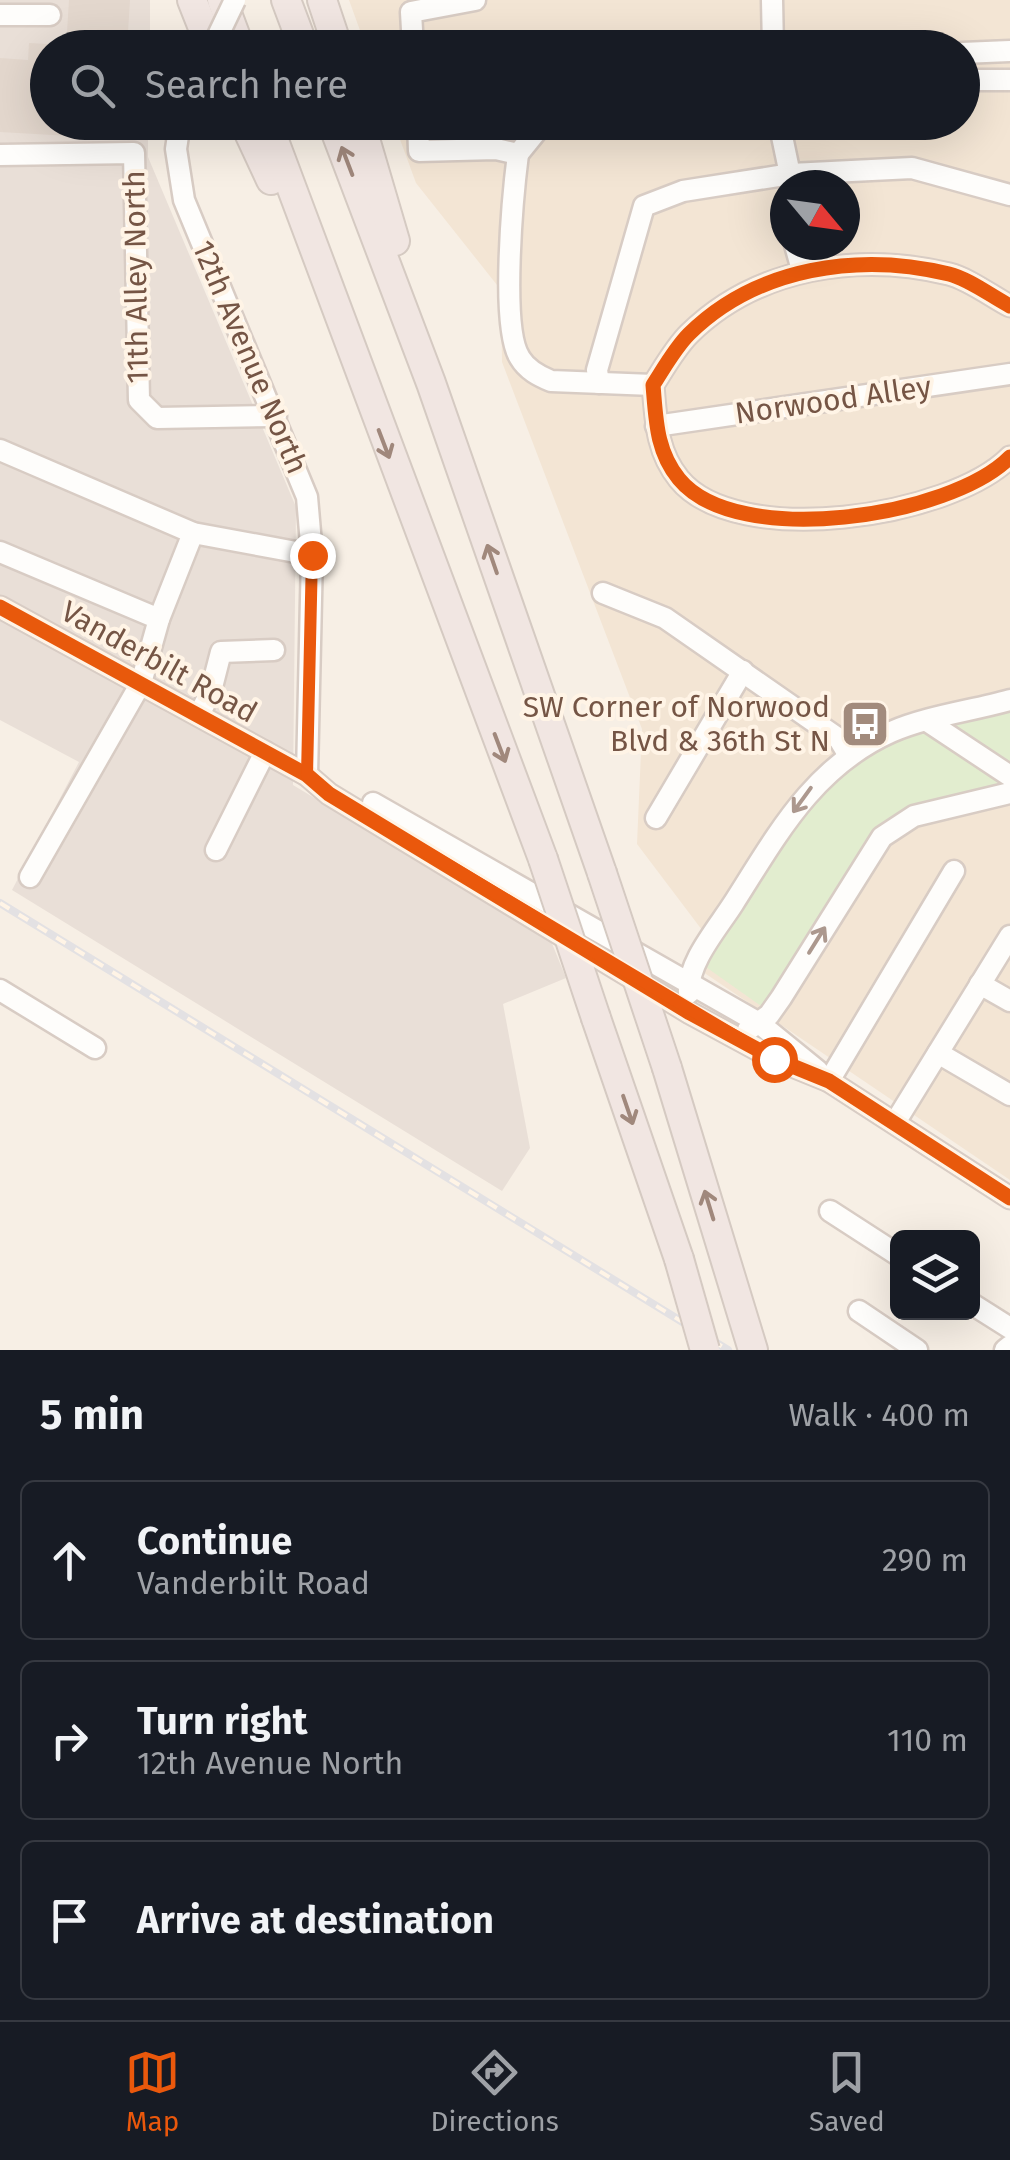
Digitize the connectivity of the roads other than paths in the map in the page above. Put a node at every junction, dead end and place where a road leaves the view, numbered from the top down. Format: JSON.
{"nodes":[{"id":1,"x":192,"y":0,"type":"edge"},
{"id":2,"x":222,"y":0,"type":"edge"},
{"id":3,"x":234,"y":0,"type":"edge"},
{"id":4,"x":286,"y":0,"type":"edge"},
{"id":5,"x":321,"y":0,"type":"edge"},
{"id":6,"x":772,"y":0,"type":"edge"},
{"id":7,"x":475,"y":2,"type":"edge"},
{"id":8,"x":50,"y":14,"type":"dead end"},
{"id":9,"x":0,"y":15,"type":"edge"},
{"id":10,"x":204,"y":30,"type":"edge"},
{"id":11,"x":220,"y":30,"type":"edge"},
{"id":12,"x":233,"y":30,"type":"edge"},
{"id":13,"x":297,"y":30,"type":"edge"},
{"id":14,"x":331,"y":30,"type":"edge"},
{"id":15,"x":412,"y":30,"type":"edge"},
{"id":16,"x":773,"y":30,"type":"edge"},
{"id":17,"x":1010,"y":51,"type":"edge"},
{"id":18,"x":980,"y":52,"type":"edge"},
{"id":19,"x":980,"y":80,"type":"edge"},
{"id":20,"x":1010,"y":80,"type":"edge"},
{"id":21,"x":177,"y":140,"type":"edge"},
{"id":22,"x":252,"y":140,"type":"edge"},
{"id":23,"x":273,"y":140,"type":"edge"},
{"id":24,"x":339,"y":140,"type":"edge"},
{"id":25,"x":365,"y":140,"type":"edge"},
{"id":26,"x":419,"y":140,"type":"edge"},
{"id":27,"x":529,"y":140,"type":"edge"},
{"id":28,"x":783,"y":140,"type":"edge"},
{"id":29,"x":518,"y":154,"type":"junction"},
{"id":30,"x":0,"y":155,"type":"edge"},
{"id":31,"x":790,"y":170,"type":"edge"},
{"id":32,"x":860,"y":173,"type":"edge"},
{"id":33,"x":770,"y":182,"type":"edge"},
{"id":34,"x":1010,"y":194,"type":"edge"},
{"id":35,"x":800,"y":260,"type":"edge"},
{"id":36,"x":802,"y":270,"type":"junction"},
{"id":37,"x":1010,"y":306,"type":"edge"},
{"id":38,"x":1010,"y":374,"type":"edge"},
{"id":39,"x":431,"y":383,"type":"junction"},
{"id":40,"x":599,"y":383,"type":"junction"},
{"id":41,"x":653,"y":384,"type":"junction"},
{"id":42,"x":364,"y":391,"type":"junction"},
{"id":43,"x":276,"y":416,"type":"junction"},
{"id":44,"x":656,"y":426,"type":"junction"},
{"id":45,"x":0,"y":450,"type":"edge"},
{"id":46,"x":1010,"y":456,"type":"edge"},
{"id":47,"x":193,"y":533,"type":"junction"},
{"id":48,"x":0,"y":552,"type":"edge"},
{"id":49,"x":312,"y":555,"type":"junction"},
{"id":50,"x":603,"y":593,"type":"dead end"},
{"id":51,"x":0,"y":607,"type":"edge"},
{"id":52,"x":159,"y":619,"type":"junction"},
{"id":53,"x":274,"y":650,"type":"dead end"},
{"id":54,"x":743,"y":671,"type":"junction"},
{"id":55,"x":140,"y":683,"type":"junction"},
{"id":56,"x":1010,"y":700,"type":"edge"},
{"id":57,"x":198,"y":715,"type":"junction"},
{"id":58,"x":927,"y":721,"type":"junction"},
{"id":59,"x":265,"y":752,"type":"junction"},
{"id":60,"x":848,"y":754,"type":"junction"},
{"id":61,"x":307,"y":775,"type":"junction"},
{"id":62,"x":1010,"y":776,"type":"edge"},
{"id":63,"x":1010,"y":792,"type":"edge"},
{"id":64,"x":656,"y":818,"type":"dead end"},
{"id":65,"x":216,"y":850,"type":"dead end"},
{"id":66,"x":954,"y":871,"type":"dead end"},
{"id":67,"x":30,"y":878,"type":"dead end"},
{"id":68,"x":1010,"y":936,"type":"edge"},
{"id":69,"x":707,"y":944,"type":"junction"},
{"id":70,"x":656,"y":962,"type":"junction"},
{"id":71,"x":688,"y":982,"type":"junction"},
{"id":72,"x":980,"y":984,"type":"junction"},
{"id":73,"x":0,"y":990,"type":"edge"},
{"id":74,"x":781,"y":998,"type":"junction"},
{"id":75,"x":1010,"y":1001,"type":"edge"},
{"id":76,"x":690,"y":1012,"type":"junction"},
{"id":77,"x":760,"y":1023,"type":"junction"},
{"id":78,"x":732,"y":1035,"type":"junction"},
{"id":79,"x":96,"y":1048,"type":"dead end"},
{"id":80,"x":938,"y":1053,"type":"junction"},
{"id":81,"x":802,"y":1056,"type":"junction"},
{"id":82,"x":829,"y":1081,"type":"junction"},
{"id":83,"x":1010,"y":1095,"type":"edge"},
{"id":84,"x":896,"y":1122,"type":"junction"},
{"id":85,"x":1010,"y":1198,"type":"edge"},
{"id":86,"x":830,"y":1211,"type":"dead end"},
{"id":87,"x":890,"y":1250,"type":"edge"},
{"id":88,"x":980,"y":1309,"type":"edge"},
{"id":89,"x":859,"y":1312,"type":"dead end"},
{"id":90,"x":1010,"y":1328,"type":"edge"},
{"id":91,"x":705,"y":1350,"type":"edge"},
{"id":92,"x":753,"y":1350,"type":"edge"},
{"id":93,"x":917,"y":1350,"type":"edge"}],
"edges":[{"from":1,"to":10,"type":"highway"},
{"from":2,"to":12,"type":"highway"},
{"from":3,"to":11,"type":"street","bridge":true},
{"from":4,"to":13,"type":"highway"},
{"from":5,"to":14,"type":"highway"},
{"from":6,"to":16,"type":"street"},
{"from":7,"to":15,"type":"street"},
{"from":8,"to":9,"type":"street"},
{"from":17,"to":18,"type":"street"},
{"from":19,"to":20,"type":"street"},
{"from":21,"to":43,"type":"street","name":"12th Avenue North"},
{"from":22,"to":42,"type":"highway"},
{"from":23,"to":42,"type":"highway"},
{"from":39,"to":24,"type":"highway","one_way":true},
{"from":25,"to":39,"type":"highway"},
{"from":26,"to":29,"type":"street"},
{"from":27,"to":29,"type":"street"},
{"from":28,"to":31,"type":"street"},
{"from":29,"to":40,"type":"street"},
{"from":30,"to":43,"type":"street","name":"11th Alley North"},
{"from":32,"to":34,"type":"street"},
{"from":33,"to":40,"type":"street"},
{"from":35,"to":36,"type":"street"},
{"from":36,"to":37,"type":"street"},
{"from":36,"to":41,"type":"street"},
{"from":38,"to":44,"type":"street","name":"Norwood Alley"},
{"from":92,"to":39,"type":"highway","one_way":true,"bridge":true},
{"from":40,"to":41,"type":"street"},
{"from":41,"to":44,"type":"street"},
{"from":42,"to":91,"type":"highway","one_way":true,"bridge":true},
{"from":43,"to":49,"type":"street","name":"12th Avenue North"},
{"from":44,"to":46,"type":"street"},
{"from":45,"to":47,"type":"street"},
{"from":47,"to":49,"type":"street"},
{"from":47,"to":52,"type":"street"},
{"from":48,"to":52,"type":"street"},
{"from":49,"to":61,"type":"street","name":"12th Avenue North"},
{"from":50,"to":54,"type":"street"},
{"from":51,"to":55,"type":"street","name":"Vanderbilt Road"},
{"from":52,"to":55,"type":"street"},
{"from":53,"to":57,"type":"street"},
{"from":54,"to":60,"type":"street"},
{"from":54,"to":64,"type":"street"},
{"from":55,"to":57,"type":"street","name":"Vanderbilt Road"},
{"from":55,"to":67,"type":"street"},
{"from":56,"to":58,"type":"street"},
{"from":57,"to":59,"type":"street","name":"Vanderbilt Road"},
{"from":58,"to":60,"type":"street"},
{"from":58,"to":62,"type":"street"},
{"from":59,"to":61,"type":"street","name":"Vanderbilt Road"},
{"from":59,"to":65,"type":"street"},
{"from":60,"to":69,"type":"street","one_way":true},
{"from":61,"to":70,"type":"street","name":"Vanderbilt Road"},
{"from":61,"to":76,"type":"street","name":"Vanderbilt Road"},
{"from":74,"to":63,"type":"street","one_way":true},
{"from":66,"to":82,"type":"street"},
{"from":68,"to":72,"type":"street"},
{"from":69,"to":70,"type":"street"},
{"from":69,"to":71,"type":"street"},
{"from":70,"to":71,"type":"street","name":"Vanderbilt Road"},
{"from":71,"to":76,"type":"street"},
{"from":71,"to":77,"type":"street","name":"Vanderbilt Road"},
{"from":72,"to":75,"type":"street"},
{"from":72,"to":80,"type":"street"},
{"from":73,"to":79,"type":"street"},
{"from":74,"to":77,"type":"street"},
{"from":74,"to":81,"type":"street"},
{"from":76,"to":78,"type":"street","name":"Vanderbilt Road"},
{"from":77,"to":78,"type":"street"},
{"from":77,"to":81,"type":"street","name":"Vanderbilt Road"},
{"from":78,"to":82,"type":"street","name":"Vanderbilt Road"},
{"from":80,"to":83,"type":"street"},
{"from":80,"to":84,"type":"street"},
{"from":81,"to":82,"type":"street","name":"Vanderbilt Road"},
{"from":82,"to":84,"type":"street","name":"Vanderbilt Road"},
{"from":84,"to":85,"type":"street","name":"Vanderbilt Road"},
{"from":86,"to":87,"type":"street"},
{"from":88,"to":90,"type":"street"},
{"from":89,"to":93,"type":"street"}]}
